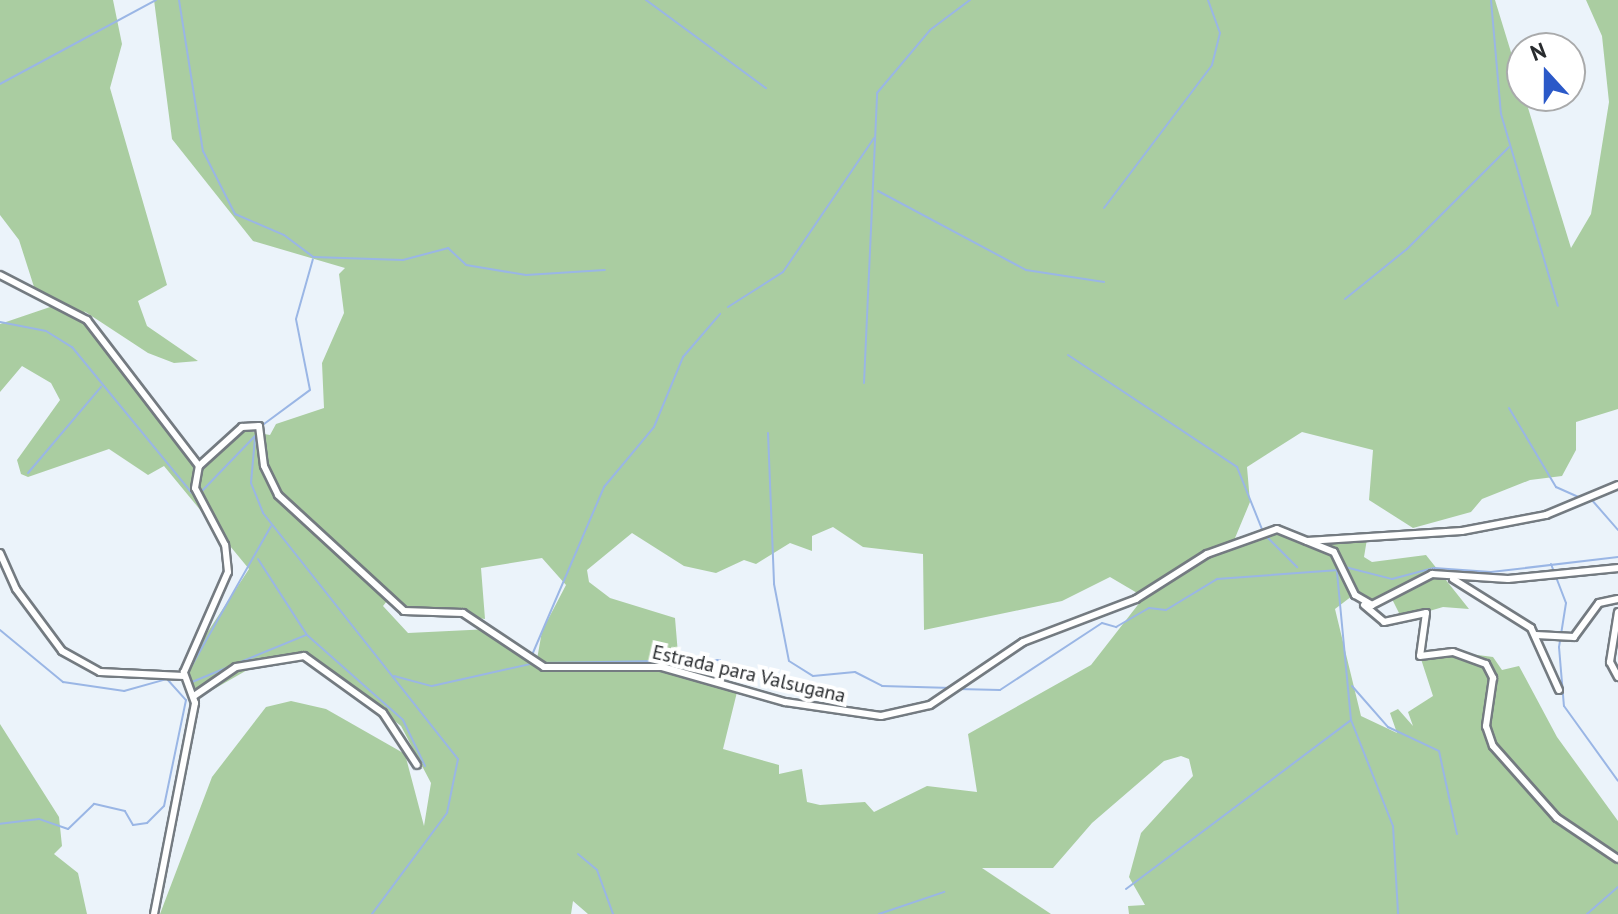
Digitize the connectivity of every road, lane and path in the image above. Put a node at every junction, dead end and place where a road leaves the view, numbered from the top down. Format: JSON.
{"nodes":[{"id":1,"x":0,"y":275,"type":"edge"},
{"id":2,"x":199,"y":466,"type":"junction"},
{"id":3,"x":1618,"y":485,"type":"edge"},
{"id":4,"x":1303,"y":542,"type":"junction"},
{"id":5,"x":0,"y":553,"type":"edge"},
{"id":6,"x":1618,"y":568,"type":"edge"},
{"id":7,"x":1450,"y":577,"type":"junction"},
{"id":8,"x":1618,"y":599,"type":"edge"},
{"id":9,"x":1360,"y":600,"type":"junction"},
{"id":10,"x":1618,"y":612,"type":"edge"},
{"id":11,"x":1536,"y":635,"type":"junction"},
{"id":12,"x":184,"y":676,"type":"junction"},
{"id":13,"x":1618,"y":677,"type":"edge"},
{"id":14,"x":1559,"y":690,"type":"dead end"},
{"id":15,"x":194,"y":696,"type":"junction"},
{"id":16,"x":417,"y":765,"type":"dead end"},
{"id":17,"x":1618,"y":859,"type":"edge"},
{"id":18,"x":154,"y":914,"type":"edge"}],
"edges":[{"from":1,"to":2,"type":"street"},
{"from":2,"to":4,"type":"street","name":"Estrada para Valsugana"},
{"from":2,"to":12,"type":"street"},
{"from":3,"to":4,"type":"street"},
{"from":4,"to":9,"type":"street","name":"Estrada para Valsugana"},
{"from":5,"to":12,"type":"street"},
{"from":6,"to":7,"type":"street"},
{"from":7,"to":9,"type":"street"},
{"from":7,"to":11,"type":"street"},
{"from":8,"to":11,"type":"street"},
{"from":9,"to":17,"type":"street"},
{"from":10,"to":13,"type":"street"},
{"from":11,"to":14,"type":"street"},
{"from":12,"to":15,"type":"street"},
{"from":15,"to":16,"type":"street"},
{"from":15,"to":18,"type":"street"}]}
